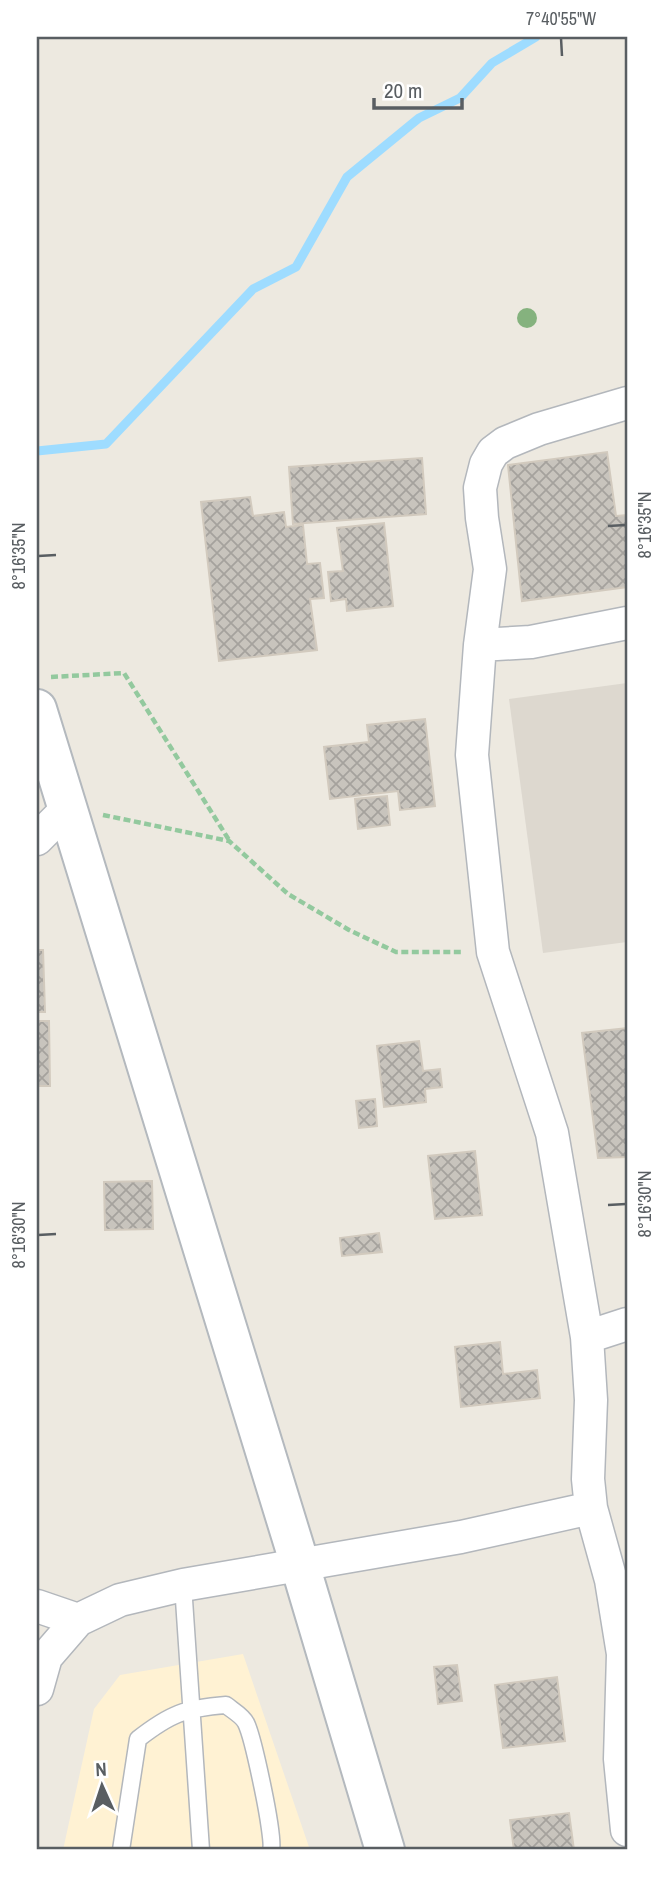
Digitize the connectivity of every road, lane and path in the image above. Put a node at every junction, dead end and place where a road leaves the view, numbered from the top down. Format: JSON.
{"nodes":[{"id":1,"x":627,"y":402,"type":"edge"},
{"id":2,"x":627,"y":623,"type":"edge"},
{"id":3,"x":480,"y":645,"type":"junction"},
{"id":4,"x":43,"y":693,"type":"edge"},
{"id":5,"x":68,"y":808,"type":"junction"},
{"id":6,"x":37,"y":839,"type":"edge"},
{"id":7,"x":229,"y":841,"type":"junction"},
{"id":8,"x":493,"y":953,"type":"junction"},
{"id":9,"x":627,"y":1324,"type":"edge"},
{"id":10,"x":587,"y":1337,"type":"junction"},
{"id":11,"x":591,"y":1508,"type":"junction"},
{"id":12,"x":300,"y":1565,"type":"junction"},
{"id":13,"x":183,"y":1585,"type":"junction"},
{"id":14,"x":37,"y":1606,"type":"edge"},
{"id":15,"x":78,"y":1619,"type":"junction"},
{"id":16,"x":625,"y":1654,"type":"edge"},
{"id":17,"x":37,"y":1689,"type":"edge"},
{"id":18,"x":192,"y":1708,"type":"junction"},
{"id":19,"x":627,"y":1830,"type":"edge"},
{"id":20,"x":121,"y":1850,"type":"edge"},
{"id":21,"x":201,"y":1850,"type":"edge"},
{"id":22,"x":271,"y":1850,"type":"edge"},
{"id":23,"x":385,"y":1850,"type":"edge"}],
"edges":[{"from":1,"to":3,"type":"street"},
{"from":2,"to":3,"type":"street"},
{"from":3,"to":8,"type":"street"},
{"from":4,"to":5,"type":"main road"},
{"from":4,"to":7,"type":"path"},
{"from":5,"to":6,"type":"street"},
{"from":5,"to":7,"type":"path"},
{"from":5,"to":12,"type":"main road"},
{"from":7,"to":8,"type":"path"},
{"from":8,"to":10,"type":"street"},
{"from":9,"to":10,"type":"street"},
{"from":10,"to":11,"type":"street"},
{"from":11,"to":12,"type":"street"},
{"from":11,"to":16,"type":"street"},
{"from":12,"to":13,"type":"street"},
{"from":12,"to":23,"type":"main road"},
{"from":13,"to":15,"type":"street"},
{"from":13,"to":18,"type":"lane"},
{"from":14,"to":15,"type":"street"},
{"from":15,"to":17,"type":"street"},
{"from":16,"to":19,"type":"street"},
{"from":18,"to":20,"type":"lane"},
{"from":18,"to":21,"type":"lane"},
{"from":18,"to":22,"type":"lane"}]}
